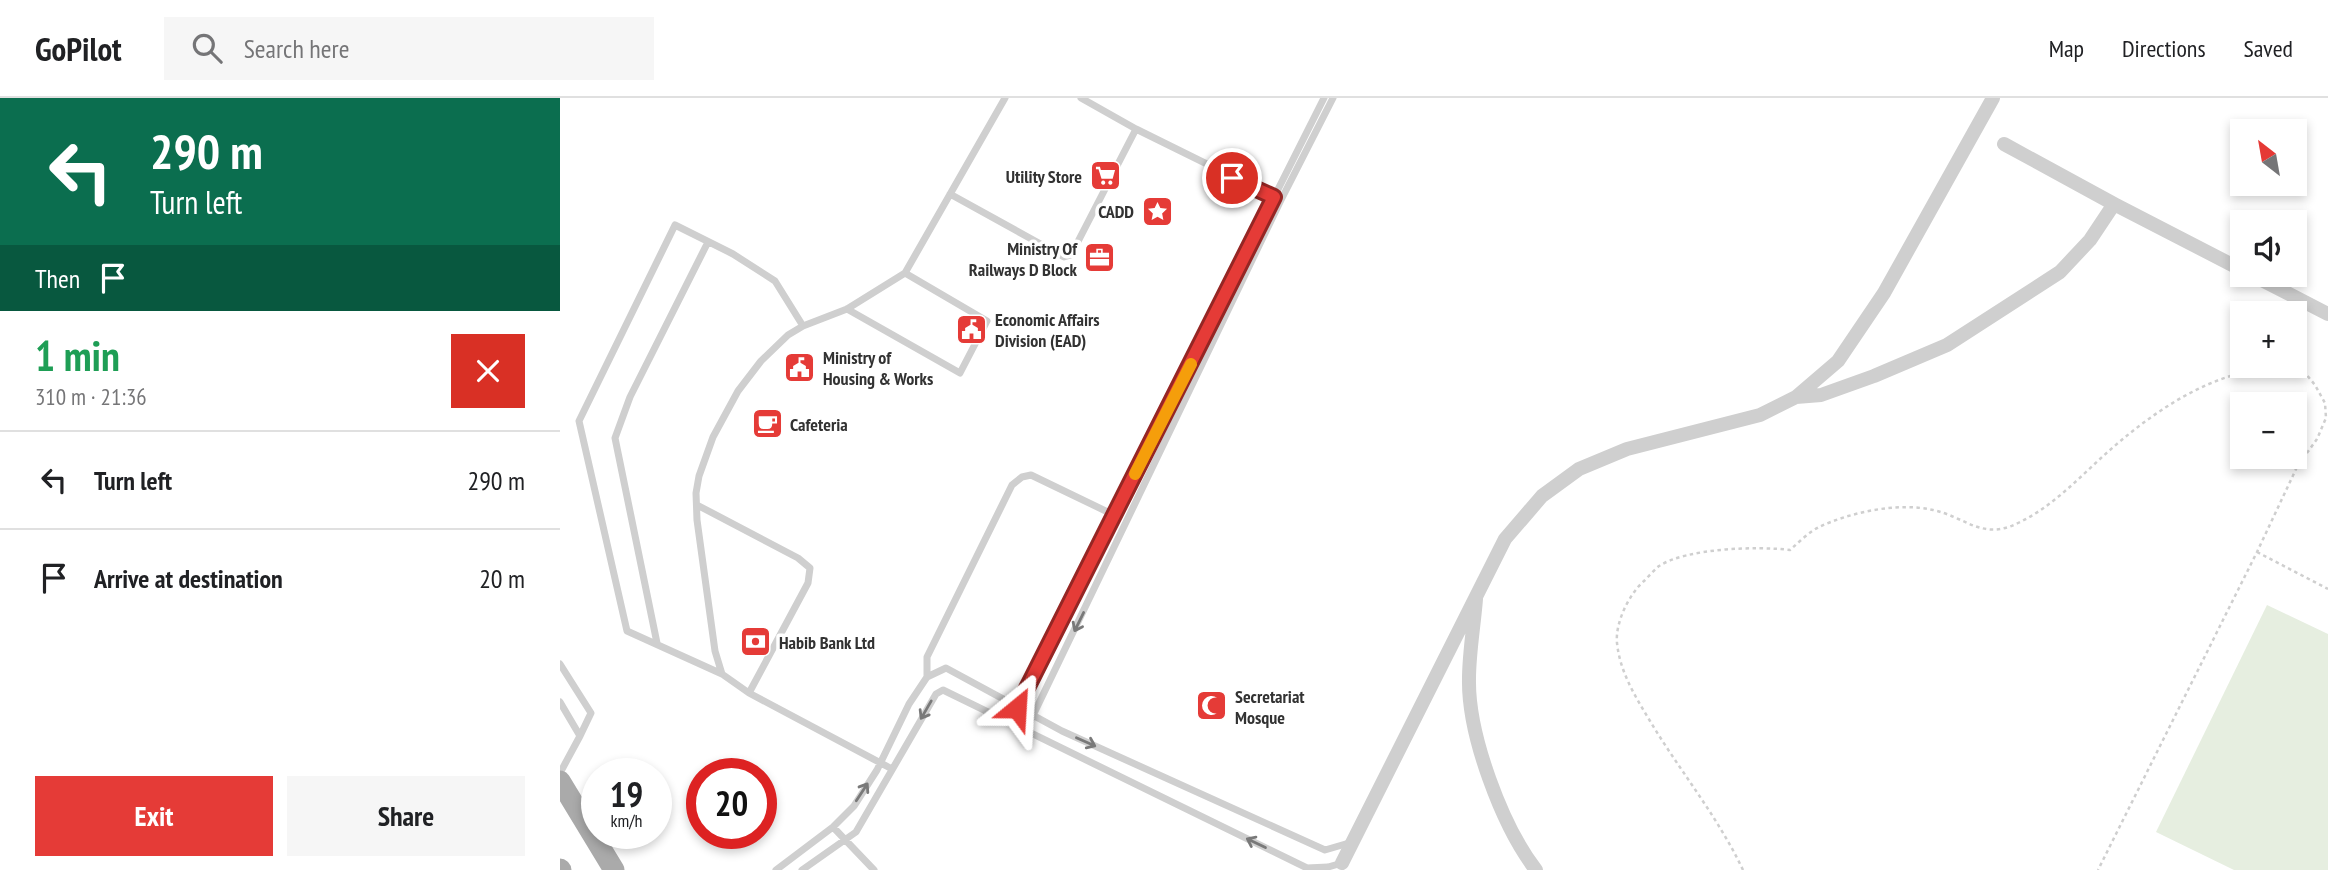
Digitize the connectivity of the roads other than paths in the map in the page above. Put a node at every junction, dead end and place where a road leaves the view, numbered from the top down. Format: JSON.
{"nodes":[{"id":1,"x":1005,"y":98,"type":"edge"},
{"id":2,"x":1081,"y":98,"type":"edge"},
{"id":3,"x":1325,"y":98,"type":"edge"},
{"id":4,"x":1333,"y":98,"type":"edge"},
{"id":5,"x":1993,"y":98,"type":"edge"},
{"id":6,"x":1136,"y":129,"type":"junction"},
{"id":7,"x":2004,"y":144,"type":"dead end"},
{"id":8,"x":950,"y":194,"type":"junction"},
{"id":9,"x":1278,"y":199,"type":"junction"},
{"id":10,"x":2114,"y":204,"type":"junction"},
{"id":11,"x":708,"y":242,"type":"junction"},
{"id":12,"x":2230,"y":264,"type":"edge"},
{"id":13,"x":905,"y":272,"type":"junction"},
{"id":14,"x":2275,"y":287,"type":"edge"},
{"id":15,"x":847,"y":309,"type":"junction"},
{"id":16,"x":2328,"y":314,"type":"edge"},
{"id":17,"x":803,"y":326,"type":"junction"},
{"id":18,"x":1796,"y":397,"type":"junction"},
{"id":19,"x":696,"y":505,"type":"junction"},
{"id":20,"x":1114,"y":515,"type":"junction"},
{"id":21,"x":1477,"y":592,"type":"junction"},
{"id":22,"x":657,"y":643,"type":"junction"},
{"id":23,"x":560,"y":664,"type":"edge"},
{"id":24,"x":722,"y":674,"type":"junction"},
{"id":25,"x":927,"y":677,"type":"junction"},
{"id":26,"x":749,"y":693,"type":"junction"},
{"id":27,"x":560,"y":702,"type":"edge"},
{"id":28,"x":1017,"y":708,"type":"junction"},
{"id":29,"x":1034,"y":716,"type":"junction"},
{"id":30,"x":1010,"y":722,"type":"junction"},
{"id":31,"x":1026,"y":730,"type":"junction"},
{"id":32,"x":580,"y":736,"type":"junction"},
{"id":33,"x":880,"y":764,"type":"junction"},
{"id":34,"x":892,"y":769,"type":"junction"},
{"id":35,"x":560,"y":772,"type":"edge"},
{"id":36,"x":560,"y":781,"type":"edge"},
{"id":37,"x":833,"y":827,"type":"junction"},
{"id":38,"x":844,"y":840,"type":"junction"},
{"id":39,"x":1354,"y":841,"type":"junction"},
{"id":40,"x":1342,"y":863,"type":"joint"},
{"id":41,"x":614,"y":870,"type":"edge"},
{"id":42,"x":776,"y":870,"type":"edge"},
{"id":43,"x":802,"y":870,"type":"edge"},
{"id":44,"x":874,"y":870,"type":"edge"},
{"id":45,"x":1536,"y":870,"type":"edge"}],
"edges":[{"from":1,"to":8,"type":"lane"},
{"from":2,"to":6,"type":"lane"},
{"from":3,"to":9,"type":"lane"},
{"from":4,"to":9,"type":"lane"},
{"from":5,"to":18,"type":"street"},
{"from":6,"to":8,"type":"lane"},
{"from":6,"to":9,"type":"lane"},
{"from":7,"to":10,"type":"street"},
{"from":8,"to":13,"type":"lane"},
{"from":9,"to":20,"type":"lane"},
{"from":9,"to":29,"type":"lane","one_way":true},
{"from":10,"to":12,"type":"street"},
{"from":10,"to":18,"type":"street"},
{"from":11,"to":17,"type":"lane"},
{"from":11,"to":22,"type":"lane"},
{"from":11,"to":22,"type":"lane"},
{"from":13,"to":15,"type":"lane"},
{"from":13,"to":15,"type":"lane"},
{"from":14,"to":16,"type":"street"},
{"from":15,"to":17,"type":"lane"},
{"from":17,"to":19,"type":"lane"},
{"from":18,"to":21,"type":"street"},
{"from":19,"to":24,"type":"lane"},
{"from":19,"to":26,"type":"lane"},
{"from":20,"to":25,"type":"lane"},
{"from":20,"to":28,"type":"lane"},
{"from":21,"to":39,"type":"street"},
{"from":21,"to":45,"type":"street"},
{"from":22,"to":24,"type":"lane"},
{"from":23,"to":32,"type":"lane"},
{"from":24,"to":26,"type":"lane"},
{"from":25,"to":28,"type":"lane"},
{"from":25,"to":33,"type":"lane"},
{"from":26,"to":33,"type":"lane"},
{"from":27,"to":32,"type":"lane"},
{"from":28,"to":29,"type":"lane"},
{"from":28,"to":30,"type":"lane"},
{"from":29,"to":31,"type":"lane"},
{"from":29,"to":39,"type":"lane","one_way":true},
{"from":30,"to":31,"type":"lane"},
{"from":30,"to":34,"type":"lane","one_way":true},
{"from":40,"to":31,"type":"lane","one_way":true},
{"from":32,"to":35,"type":"lane"},
{"from":33,"to":34,"type":"lane"},
{"from":37,"to":33,"type":"lane","one_way":true},
{"from":34,"to":38,"type":"lane"},
{"from":36,"to":41,"type":"main road"},
{"from":37,"to":38,"type":"lane"},
{"from":37,"to":42,"type":"lane"},
{"from":38,"to":43,"type":"lane"},
{"from":38,"to":44,"type":"lane"},
{"from":39,"to":40,"type":"street"}]}
